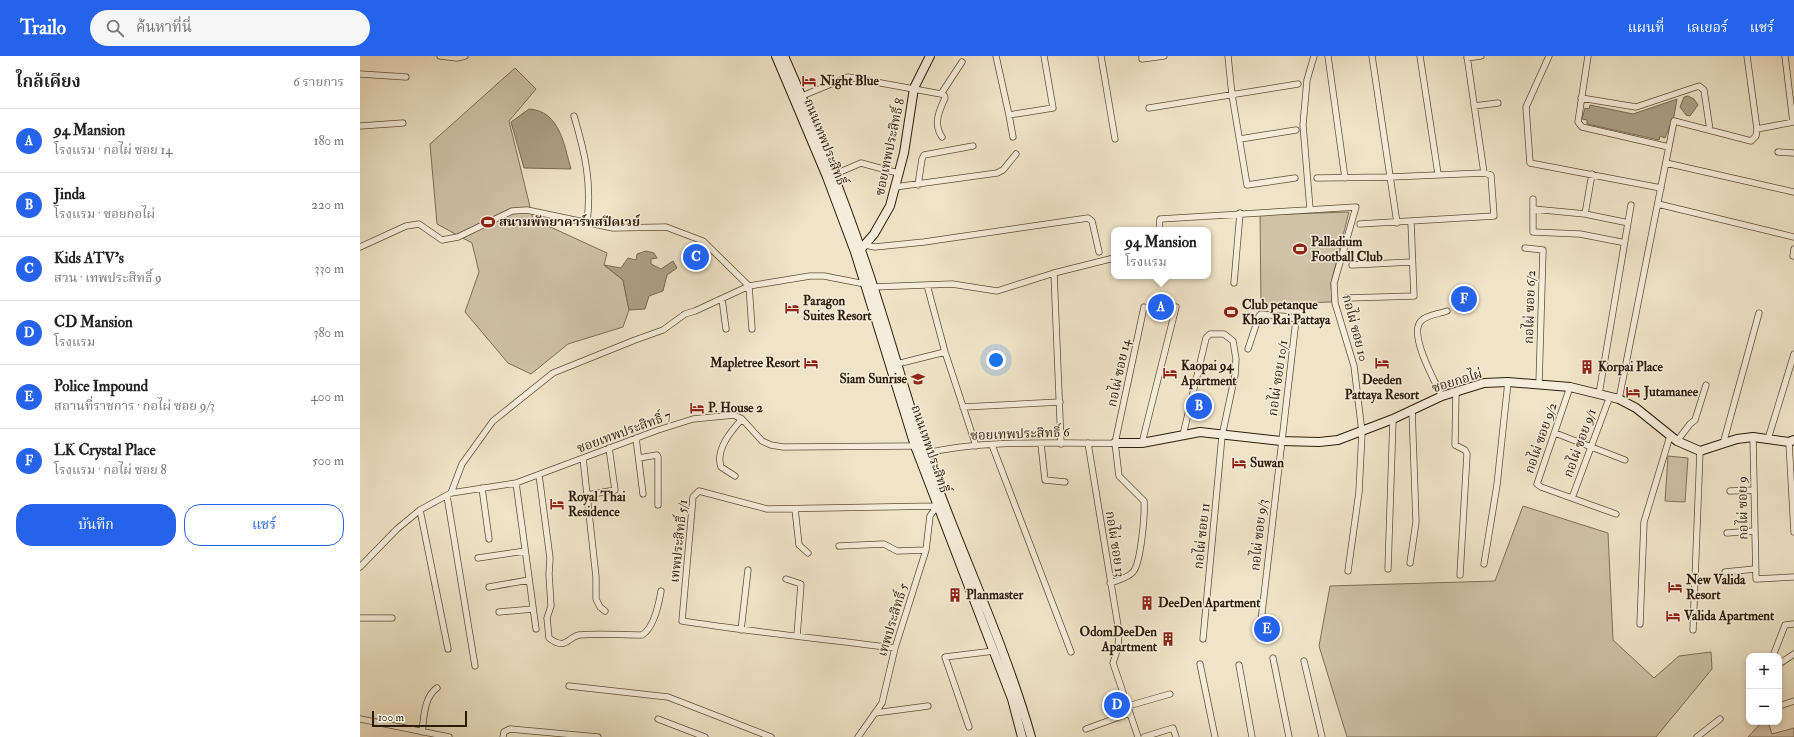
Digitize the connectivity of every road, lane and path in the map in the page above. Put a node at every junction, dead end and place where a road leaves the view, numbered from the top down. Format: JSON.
{"nodes":[{"id":1,"x":440,"y":56,"type":"edge"},
{"id":2,"x":465,"y":56,"type":"edge"},
{"id":3,"x":776,"y":56,"type":"edge"},
{"id":4,"x":784,"y":56,"type":"edge"},
{"id":5,"x":930,"y":56,"type":"edge"},
{"id":6,"x":996,"y":56,"type":"edge"},
{"id":7,"x":1044,"y":56,"type":"edge"},
{"id":8,"x":1101,"y":56,"type":"edge"},
{"id":9,"x":1142,"y":56,"type":"edge"},
{"id":10,"x":1164,"y":56,"type":"edge"},
{"id":11,"x":1228,"y":56,"type":"edge"},
{"id":12,"x":1314,"y":56,"type":"edge"},
{"id":13,"x":1328,"y":56,"type":"edge"},
{"id":14,"x":1372,"y":56,"type":"edge"},
{"id":15,"x":1420,"y":56,"type":"edge"},
{"id":16,"x":1481,"y":56,"type":"edge"},
{"id":17,"x":1549,"y":56,"type":"edge"},
{"id":18,"x":1588,"y":56,"type":"edge"},
{"id":19,"x":1747,"y":56,"type":"edge"},
{"id":20,"x":1785,"y":56,"type":"edge"},
{"id":21,"x":1467,"y":57,"type":"edge"},
{"id":22,"x":962,"y":62,"type":"dead end"},
{"id":23,"x":360,"y":74,"type":"edge"},
{"id":24,"x":1794,"y":74,"type":"edge"},
{"id":25,"x":1787,"y":75,"type":"junction"},
{"id":26,"x":406,"y":78,"type":"dead end"},
{"id":27,"x":1298,"y":84,"type":"dead end"},
{"id":28,"x":914,"y":88,"type":"junction"},
{"id":29,"x":941,"y":94,"type":"junction"},
{"id":30,"x":1232,"y":95,"type":"junction"},
{"id":31,"x":802,"y":96,"type":"junction"},
{"id":32,"x":1581,"y":98,"type":"junction"},
{"id":33,"x":1498,"y":103,"type":"dead end"},
{"id":34,"x":1474,"y":106,"type":"junction"},
{"id":35,"x":1149,"y":108,"type":"dead end"},
{"id":36,"x":1009,"y":115,"type":"junction"},
{"id":37,"x":574,"y":116,"type":"dead end"},
{"id":38,"x":1793,"y":122,"type":"edge"},
{"id":39,"x":403,"y":123,"type":"dead end"},
{"id":40,"x":360,"y":126,"type":"edge"},
{"id":41,"x":1757,"y":129,"type":"junction"},
{"id":42,"x":1296,"y":130,"type":"dead end"},
{"id":43,"x":1710,"y":130,"type":"junction"},
{"id":44,"x":942,"y":137,"type":"dead end"},
{"id":45,"x":1013,"y":137,"type":"dead end"},
{"id":46,"x":1115,"y":139,"type":"dead end"},
{"id":47,"x":1240,"y":139,"type":"junction"},
{"id":48,"x":973,"y":146,"type":"dead end"},
{"id":49,"x":1669,"y":147,"type":"junction"},
{"id":50,"x":1778,"y":152,"type":"dead end"},
{"id":51,"x":1794,"y":153,"type":"edge"},
{"id":52,"x":1016,"y":154,"type":"dead end"},
{"id":53,"x":1666,"y":163,"type":"junction"},
{"id":54,"x":898,"y":173,"type":"junction"},
{"id":55,"x":1484,"y":173,"type":"junction"},
{"id":56,"x":1438,"y":174,"type":"junction"},
{"id":57,"x":1592,"y":174,"type":"junction"},
{"id":58,"x":833,"y":175,"type":"junction"},
{"id":59,"x":1390,"y":177,"type":"junction"},
{"id":60,"x":1295,"y":178,"type":"dead end"},
{"id":61,"x":1317,"y":178,"type":"dead end"},
{"id":62,"x":1345,"y":178,"type":"junction"},
{"id":63,"x":918,"y":185,"type":"junction"},
{"id":64,"x":895,"y":187,"type":"junction"},
{"id":65,"x":1661,"y":188,"type":"junction"},
{"id":66,"x":1794,"y":192,"type":"edge"},
{"id":67,"x":1533,"y":198,"type":"dead end"},
{"id":68,"x":1658,"y":204,"type":"junction"},
{"id":69,"x":1631,"y":205,"type":"dead end"},
{"id":70,"x":1310,"y":209,"type":"junction"},
{"id":71,"x":1533,"y":209,"type":"junction"},
{"id":72,"x":1240,"y":213,"type":"junction"},
{"id":73,"x":1584,"y":214,"type":"junction"},
{"id":74,"x":587,"y":222,"type":"junction"},
{"id":75,"x":1397,"y":222,"type":"junction"},
{"id":76,"x":1411,"y":222,"type":"junction"},
{"id":77,"x":1624,"y":222,"type":"dead end"},
{"id":78,"x":1360,"y":224,"type":"dead end"},
{"id":79,"x":1159,"y":227,"type":"edge"},
{"id":80,"x":1794,"y":237,"type":"edge"},
{"id":81,"x":1621,"y":242,"type":"dead end"},
{"id":82,"x":360,"y":247,"type":"edge"},
{"id":83,"x":1525,"y":248,"type":"dead end"},
{"id":84,"x":860,"y":249,"type":"junction"},
{"id":85,"x":1794,"y":249,"type":"edge"},
{"id":86,"x":1099,"y":252,"type":"dead end"},
{"id":87,"x":1793,"y":256,"type":"dead end"},
{"id":88,"x":1111,"y":259,"type":"edge"},
{"id":89,"x":1411,"y":262,"type":"junction"},
{"id":90,"x":1352,"y":265,"type":"dead end"},
{"id":91,"x":1054,"y":273,"type":"junction"},
{"id":92,"x":1234,"y":283,"type":"dead end"},
{"id":93,"x":927,"y":285,"type":"junction"},
{"id":94,"x":749,"y":286,"type":"junction"},
{"id":95,"x":869,"y":286,"type":"junction"},
{"id":96,"x":1347,"y":298,"type":"dead end"},
{"id":97,"x":722,"y":299,"type":"junction"},
{"id":98,"x":1144,"y":307,"type":"dead end"},
{"id":99,"x":1176,"y":307,"type":"dead end"},
{"id":100,"x":1447,"y":311,"type":"dead end"},
{"id":101,"x":1759,"y":313,"type":"dead end"},
{"id":102,"x":726,"y":329,"type":"dead end"},
{"id":103,"x":752,"y":329,"type":"dead end"},
{"id":104,"x":1248,"y":349,"type":"dead end"},
{"id":105,"x":944,"y":352,"type":"junction"},
{"id":106,"x":1794,"y":354,"type":"edge"},
{"id":107,"x":897,"y":364,"type":"junction"},
{"id":108,"x":1508,"y":382,"type":"junction"},
{"id":109,"x":1539,"y":384,"type":"junction"},
{"id":110,"x":1706,"y":385,"type":"dead end"},
{"id":111,"x":1570,"y":387,"type":"junction"},
{"id":112,"x":1456,"y":391,"type":"junction"},
{"id":113,"x":1598,"y":394,"type":"junction"},
{"id":114,"x":1442,"y":396,"type":"junction"},
{"id":115,"x":1610,"y":396,"type":"junction"},
{"id":116,"x":1619,"y":399,"type":"junction"},
{"id":117,"x":1060,"y":402,"type":"junction"},
{"id":118,"x":963,"y":407,"type":"junction"},
{"id":119,"x":1412,"y":409,"type":"junction"},
{"id":120,"x":742,"y":419,"type":"junction"},
{"id":121,"x":1393,"y":419,"type":"junction"},
{"id":122,"x":1362,"y":432,"type":"junction"},
{"id":123,"x":1555,"y":433,"type":"junction"},
{"id":124,"x":1183,"y":435,"type":"junction"},
{"id":125,"x":1222,"y":436,"type":"junction"},
{"id":126,"x":1670,"y":436,"type":"junction"},
{"id":127,"x":1753,"y":437,"type":"junction"},
{"id":128,"x":636,"y":438,"type":"junction"},
{"id":129,"x":1768,"y":439,"type":"junction"},
{"id":130,"x":1677,"y":441,"type":"junction"},
{"id":131,"x":1792,"y":441,"type":"edge"},
{"id":132,"x":1281,"y":442,"type":"junction"},
{"id":133,"x":1115,"y":443,"type":"junction"},
{"id":134,"x":1142,"y":443,"type":"junction"},
{"id":135,"x":1041,"y":444,"type":"junction"},
{"id":136,"x":1061,"y":444,"type":"junction"},
{"id":137,"x":1088,"y":444,"type":"junction"},
{"id":138,"x":1724,"y":444,"type":"junction"},
{"id":139,"x":992,"y":445,"type":"junction"},
{"id":140,"x":915,"y":446,"type":"junction"},
{"id":141,"x":976,"y":446,"type":"junction"},
{"id":142,"x":1591,"y":447,"type":"junction"},
{"id":143,"x":609,"y":448,"type":"junction"},
{"id":144,"x":1700,"y":451,"type":"junction"},
{"id":145,"x":926,"y":453,"type":"junction"},
{"id":146,"x":583,"y":458,"type":"junction"},
{"id":147,"x":639,"y":458,"type":"junction"},
{"id":148,"x":1625,"y":460,"type":"dead end"},
{"id":149,"x":539,"y":475,"type":"junction"},
{"id":150,"x":735,"y":476,"type":"dead end"},
{"id":151,"x":1065,"y":482,"type":"dead end"},
{"id":152,"x":516,"y":483,"type":"junction"},
{"id":153,"x":482,"y":488,"type":"junction"},
{"id":154,"x":1754,"y":490,"type":"junction"},
{"id":155,"x":1730,"y":491,"type":"dead end"},
{"id":156,"x":449,"y":494,"type":"junction"},
{"id":157,"x":643,"y":494,"type":"dead end"},
{"id":158,"x":587,"y":495,"type":"junction"},
{"id":159,"x":1572,"y":498,"type":"junction"},
{"id":160,"x":658,"y":505,"type":"dead end"},
{"id":161,"x":937,"y":506,"type":"junction"},
{"id":162,"x":795,"y":509,"type":"junction"},
{"id":163,"x":420,"y":510,"type":"junction"},
{"id":164,"x":1616,"y":514,"type":"dead end"},
{"id":165,"x":1754,"y":531,"type":"junction"},
{"id":166,"x":1727,"y":532,"type":"dead end"},
{"id":167,"x":1794,"y":532,"type":"edge"},
{"id":168,"x":489,"y":539,"type":"dead end"},
{"id":169,"x":839,"y":546,"type":"dead end"},
{"id":170,"x":926,"y":550,"type":"junction"},
{"id":171,"x":525,"y":551,"type":"junction"},
{"id":172,"x":808,"y":553,"type":"dead end"},
{"id":173,"x":478,"y":558,"type":"dead end"},
{"id":174,"x":1410,"y":563,"type":"dead end"},
{"id":175,"x":1484,"y":564,"type":"dead end"},
{"id":176,"x":360,"y":567,"type":"edge"},
{"id":177,"x":1388,"y":569,"type":"dead end"},
{"id":178,"x":1755,"y":569,"type":"junction"},
{"id":179,"x":748,"y":570,"type":"dead end"},
{"id":180,"x":1348,"y":571,"type":"dead end"},
{"id":181,"x":1725,"y":572,"type":"dead end"},
{"id":182,"x":1460,"y":575,"type":"dead end"},
{"id":183,"x":1794,"y":577,"type":"edge"},
{"id":184,"x":786,"y":579,"type":"dead end"},
{"id":185,"x":529,"y":580,"type":"junction"},
{"id":186,"x":1110,"y":583,"type":"junction"},
{"id":187,"x":489,"y":587,"type":"dead end"},
{"id":188,"x":661,"y":590,"type":"dead end"},
{"id":189,"x":534,"y":609,"type":"junction"},
{"id":190,"x":605,"y":611,"type":"dead end"},
{"id":191,"x":499,"y":612,"type":"dead end"},
{"id":192,"x":360,"y":618,"type":"edge"},
{"id":193,"x":392,"y":618,"type":"dead end"},
{"id":194,"x":1640,"y":624,"type":"dead end"},
{"id":195,"x":1794,"y":624,"type":"edge"},
{"id":196,"x":536,"y":629,"type":"dead end"},
{"id":197,"x":741,"y":630,"type":"junction"},
{"id":198,"x":1260,"y":630,"type":"dead end"},
{"id":199,"x":1693,"y":630,"type":"dead end"},
{"id":200,"x":797,"y":636,"type":"junction"},
{"id":201,"x":1203,"y":638,"type":"dead end"},
{"id":202,"x":895,"y":648,"type":"junction"},
{"id":203,"x":448,"y":649,"type":"dead end"},
{"id":204,"x":994,"y":651,"type":"junction"},
{"id":205,"x":1071,"y":652,"type":"dead end"},
{"id":206,"x":1774,"y":653,"type":"edge"},
{"id":207,"x":1794,"y":654,"type":"edge"},
{"id":208,"x":1273,"y":658,"type":"dead end"},
{"id":209,"x":1304,"y":661,"type":"dead end"},
{"id":210,"x":1782,"y":662,"type":"edge"},
{"id":211,"x":1200,"y":664,"type":"dead end"},
{"id":212,"x":1239,"y":665,"type":"dead end"},
{"id":213,"x":475,"y":666,"type":"dead end"},
{"id":214,"x":569,"y":686,"type":"dead end"},
{"id":215,"x":437,"y":688,"type":"dead end"},
{"id":216,"x":1170,"y":694,"type":"dead end"},
{"id":217,"x":1794,"y":701,"type":"edge"},
{"id":218,"x":1782,"y":705,"type":"edge"},
{"id":219,"x":928,"y":706,"type":"dead end"},
{"id":220,"x":1128,"y":706,"type":"junction"},
{"id":221,"x":875,"y":713,"type":"junction"},
{"id":222,"x":1130,"y":713,"type":"junction"},
{"id":223,"x":360,"y":719,"type":"edge"},
{"id":224,"x":1720,"y":719,"type":"dead end"},
{"id":225,"x":658,"y":720,"type":"dead end"},
{"id":226,"x":969,"y":727,"type":"dead end"},
{"id":227,"x":1086,"y":729,"type":"dead end"},
{"id":228,"x":422,"y":732,"type":"junction"},
{"id":229,"x":542,"y":735,"type":"edge"},
{"id":230,"x":449,"y":737,"type":"edge"},
{"id":231,"x":503,"y":737,"type":"edge"},
{"id":232,"x":598,"y":737,"type":"edge"},
{"id":233,"x":705,"y":737,"type":"edge"},
{"id":234,"x":770,"y":737,"type":"edge"},
{"id":235,"x":858,"y":737,"type":"edge"},
{"id":236,"x":1022,"y":737,"type":"edge"},
{"id":237,"x":1031,"y":737,"type":"edge"},
{"id":238,"x":1138,"y":737,"type":"edge"},
{"id":239,"x":1144,"y":737,"type":"edge"},
{"id":240,"x":1176,"y":737,"type":"edge"},
{"id":241,"x":1215,"y":737,"type":"edge"},
{"id":242,"x":1252,"y":737,"type":"edge"},
{"id":243,"x":1289,"y":737,"type":"edge"},
{"id":244,"x":1322,"y":737,"type":"edge"},
{"id":245,"x":1697,"y":737,"type":"edge"}],
"edges":[{"from":1,"to":2,"type":"street"},
{"from":3,"to":84,"type":"main road","name":"ถนนเทพประสิทธิ์"},
{"from":4,"to":31,"type":"main road","name":"ถนนเทพประสิทธิ์"},
{"from":5,"to":28,"type":"main road","name":"ซอยเทพประสิทธิ์ 8"},
{"from":6,"to":36,"type":"street"},
{"from":7,"to":36,"type":"street"},
{"from":8,"to":46,"type":"street"},
{"from":9,"to":10,"type":"street"},
{"from":11,"to":30,"type":"street"},
{"from":12,"to":70,"type":"street"},
{"from":13,"to":62,"type":"street"},
{"from":14,"to":59,"type":"street"},
{"from":15,"to":56,"type":"street"},
{"from":16,"to":21,"type":"street"},
{"from":17,"to":57,"type":"street"},
{"from":18,"to":32,"type":"street"},
{"from":19,"to":41,"type":"street"},
{"from":20,"to":25,"type":"street"},
{"from":21,"to":34,"type":"street"},
{"from":22,"to":29,"type":"street"},
{"from":23,"to":26,"type":"street"},
{"from":24,"to":25,"type":"street"},
{"from":25,"to":38,"type":"street"},
{"from":27,"to":30,"type":"street"},
{"from":28,"to":29,"type":"street"},
{"from":28,"to":31,"type":"street"},
{"from":28,"to":54,"type":"main road","name":"ซอยเทพประสิทธิ์ 8"},
{"from":29,"to":44,"type":"street"},
{"from":30,"to":35,"type":"street"},
{"from":30,"to":47,"type":"street"},
{"from":31,"to":58,"type":"main road","name":"ถนนเทพประสิทธิ์"},
{"from":32,"to":43,"type":"street"},
{"from":32,"to":49,"type":"street"},
{"from":33,"to":34,"type":"street"},
{"from":34,"to":55,"type":"street"},
{"from":36,"to":45,"type":"street"},
{"from":37,"to":74,"type":"street"},
{"from":38,"to":41,"type":"street"},
{"from":39,"to":40,"type":"street"},
{"from":41,"to":43,"type":"street"},
{"from":42,"to":47,"type":"street"},
{"from":43,"to":49,"type":"street"},
{"from":47,"to":60,"type":"street"},
{"from":48,"to":63,"type":"street"},
{"from":49,"to":53,"type":"street"},
{"from":50,"to":51,"type":"street"},
{"from":52,"to":63,"type":"street"},
{"from":53,"to":65,"type":"street"},
{"from":53,"to":66,"type":"street"},
{"from":54,"to":58,"type":"street"},
{"from":54,"to":64,"type":"main road","name":"ซอยเทพประสิทธิ์ 8"},
{"from":55,"to":56,"type":"street"},
{"from":55,"to":76,"type":"street"},
{"from":56,"to":59,"type":"street"},
{"from":57,"to":65,"type":"street"},
{"from":57,"to":73,"type":"street"},
{"from":58,"to":84,"type":"main road","name":"ถนนเทพประสิทธิ์"},
{"from":59,"to":62,"type":"street"},
{"from":59,"to":75,"type":"street"},
{"from":61,"to":62,"type":"street"},
{"from":63,"to":64,"type":"street"},
{"from":64,"to":84,"type":"main road","name":"ซอยเทพประสิทธิ์ 8"},
{"from":65,"to":68,"type":"street"},
{"from":67,"to":71,"type":"street"},
{"from":68,"to":80,"type":"street"},
{"from":68,"to":116,"type":"street"},
{"from":69,"to":113,"type":"street"},
{"from":70,"to":72,"type":"street"},
{"from":70,"to":122,"type":"street","name":"กอไผ่ ซอย 10"},
{"from":71,"to":73,"type":"street"},
{"from":71,"to":81,"type":"street"},
{"from":72,"to":79,"type":"street"},
{"from":72,"to":92,"type":"street"},
{"from":73,"to":77,"type":"street"},
{"from":74,"to":82,"type":"street"},
{"from":74,"to":94,"type":"street"},
{"from":75,"to":76,"type":"street"},
{"from":75,"to":78,"type":"street"},
{"from":76,"to":89,"type":"street"},
{"from":83,"to":109,"type":"street","name":"กอไผ่ ซอย 6/2"},
{"from":84,"to":86,"type":"street"},
{"from":84,"to":95,"type":"main road","name":"ถนนเทพประสิทธิ์"},
{"from":85,"to":87,"type":"street"},
{"from":88,"to":91,"type":"street"},
{"from":89,"to":90,"type":"street"},
{"from":89,"to":96,"type":"street"},
{"from":91,"to":93,"type":"street"},
{"from":91,"to":117,"type":"street"},
{"from":93,"to":95,"type":"street"},
{"from":93,"to":105,"type":"street"},
{"from":94,"to":95,"type":"street"},
{"from":94,"to":97,"type":"street"},
{"from":94,"to":103,"type":"street"},
{"from":95,"to":107,"type":"main road","name":"ถนนเทพประสิทธิ์"},
{"from":95,"to":140,"type":"main road","name":"ถนนเทพประสิทธิ์"},
{"from":97,"to":102,"type":"street"},
{"from":97,"to":156,"type":"street"},
{"from":98,"to":133,"type":"street","name":"กอไผ่ ซอย 14"},
{"from":99,"to":134,"type":"street"},
{"from":100,"to":114,"type":"street"},
{"from":101,"to":138,"type":"street"},
{"from":104,"to":132,"type":"street","name":"กอไผ่ ซอย 10/1"},
{"from":105,"to":107,"type":"street"},
{"from":105,"to":118,"type":"street"},
{"from":106,"to":129,"type":"street"},
{"from":107,"to":145,"type":"main road","name":"ถนนเทพประสิทธิ์"},
{"from":108,"to":109,"type":"main road","name":"ซอยกอไผ่"},
{"from":108,"to":112,"type":"main road","name":"ซอยกอไผ่"},
{"from":108,"to":175,"type":"street"},
{"from":109,"to":111,"type":"main road","name":"ซอยกอไผ่"},
{"from":110,"to":130,"type":"street"},
{"from":111,"to":113,"type":"main road","name":"ซอยกอไผ่"},
{"from":111,"to":123,"type":"street","name":"กอไผ่ ซอย 9/2"},
{"from":112,"to":114,"type":"main road","name":"ซอยกอไผ่"},
{"from":112,"to":182,"type":"street"},
{"from":113,"to":115,"type":"main road","name":"ซอยกอไผ่"},
{"from":114,"to":119,"type":"main road","name":"ซอยกอไผ่"},
{"from":115,"to":116,"type":"main road","name":"ซอยกอไผ่"},
{"from":115,"to":142,"type":"street","name":"กอไผ่ ซอย 9/1"},
{"from":116,"to":126,"type":"main road","name":"ซอยกอไผ่"},
{"from":117,"to":118,"type":"street"},
{"from":117,"to":136,"type":"street"},
{"from":118,"to":141,"type":"street"},
{"from":119,"to":121,"type":"main road","name":"ซอยกอไผ่"},
{"from":119,"to":174,"type":"street"},
{"from":120,"to":128,"type":"street","name":"ซอยเทพประสิทธิ์ 7"},
{"from":120,"to":140,"type":"street"},
{"from":120,"to":150,"type":"street"},
{"from":121,"to":122,"type":"main road","name":"ซอยกอไผ่"},
{"from":121,"to":177,"type":"street"},
{"from":122,"to":132,"type":"main road","name":"ซอยกอไผ่"},
{"from":122,"to":180,"type":"street"},
{"from":123,"to":142,"type":"street"},
{"from":123,"to":159,"type":"street","name":"กอไผ่ ซอย 9/2"},
{"from":124,"to":125,"type":"main road","name":"ซอยกอไผ่"},
{"from":124,"to":125,"type":"street","name":"กอไผ่ ซอย 11"},
{"from":124,"to":134,"type":"main road","name":"ซอยกอไผ่"},
{"from":125,"to":132,"type":"main road","name":"ซอยกอไผ่"},
{"from":125,"to":201,"type":"street","name":"กอไผ่ ซอย 11"},
{"from":126,"to":130,"type":"main road","name":"ซอยกอไผ่"},
{"from":126,"to":194,"type":"street"},
{"from":127,"to":129,"type":"main road"},
{"from":127,"to":138,"type":"main road"},
{"from":127,"to":154,"type":"street","name":"กอไผ่ ซอย 9"},
{"from":128,"to":143,"type":"street","name":"ซอยเทพประสิทธิ์ 7"},
{"from":128,"to":147,"type":"street"},
{"from":129,"to":131,"type":"main road"},
{"from":130,"to":144,"type":"main road","name":"ซอยกอไผ่"},
{"from":131,"to":167,"type":"street"},
{"from":132,"to":198,"type":"street","name":"กอไผ่ ซอย 9/3"},
{"from":133,"to":134,"type":"main road","name":"ซอยกอไผ่"},
{"from":133,"to":137,"type":"street","name":"ซอยเทพประสิทธิ์ 6"},
{"from":133,"to":186,"type":"street","name":"กอไผ่ ซอย 14"},
{"from":135,"to":136,"type":"street","name":"ซอยเทพประสิทธิ์ 6"},
{"from":135,"to":139,"type":"street","name":"ซอยเทพประสิทธิ์ 6"},
{"from":135,"to":151,"type":"street"},
{"from":136,"to":137,"type":"street","name":"ซอยเทพประสิทธิ์ 6"},
{"from":137,"to":186,"type":"street","name":"กอไผ่ ซอย 13"},
{"from":138,"to":144,"type":"main road"},
{"from":139,"to":141,"type":"street","name":"ซอยเทพประสิทธิ์ 6"},
{"from":139,"to":205,"type":"street"},
{"from":140,"to":145,"type":"main road"},
{"from":140,"to":161,"type":"main road","name":"ถนนเทพประสิทธิ์"},
{"from":141,"to":145,"type":"street","name":"ซอยเทพประสิทธิ์ 6"},
{"from":142,"to":148,"type":"street"},
{"from":142,"to":159,"type":"street","name":"กอไผ่ ซอย 9/1"},
{"from":143,"to":146,"type":"street","name":"ซอยเทพประสิทธิ์ 7"},
{"from":143,"to":158,"type":"street"},
{"from":144,"to":199,"type":"street"},
{"from":145,"to":237,"type":"main road","name":"ถนนเทพประสิทธิ์"},
{"from":146,"to":149,"type":"street","name":"ซอยเทพประสิทธิ์ 7"},
{"from":146,"to":158,"type":"street"},
{"from":147,"to":157,"type":"street"},
{"from":147,"to":160,"type":"street"},
{"from":149,"to":152,"type":"street","name":"ซอยเทพประสิทธิ์ 7"},
{"from":149,"to":188,"type":"street"},
{"from":152,"to":153,"type":"street","name":"ซอยเทพประสิทธิ์ 7"},
{"from":152,"to":171,"type":"street"},
{"from":153,"to":156,"type":"street","name":"ซอยเทพประสิทธิ์ 7"},
{"from":153,"to":168,"type":"street"},
{"from":154,"to":155,"type":"street"},
{"from":154,"to":165,"type":"street","name":"กอไผ่ ซอย 9"},
{"from":156,"to":163,"type":"street","name":"ซอยเทพประสิทธิ์ 7"},
{"from":156,"to":213,"type":"street"},
{"from":158,"to":190,"type":"street"},
{"from":159,"to":164,"type":"street","name":"กอไผ่ ซอย 9/2"},
{"from":161,"to":162,"type":"street","name":"เทพประสิทธิ์ 5/1"},
{"from":161,"to":170,"type":"street","name":"เทพประสิทธิ์ 5"},
{"from":161,"to":204,"type":"main road","name":"ถนนเทพประสิทธิ์"},
{"from":162,"to":172,"type":"street"},
{"from":162,"to":197,"type":"street","name":"เทพประสิทธิ์ 5/1"},
{"from":163,"to":176,"type":"street","name":"ซอยเทพประสิทธิ์ 7"},
{"from":163,"to":203,"type":"street"},
{"from":165,"to":166,"type":"street"},
{"from":165,"to":178,"type":"street","name":"กอไผ่ ซอย 9"},
{"from":169,"to":170,"type":"street"},
{"from":170,"to":202,"type":"street","name":"เทพประสิทธิ์ 5"},
{"from":171,"to":173,"type":"street"},
{"from":171,"to":185,"type":"street"},
{"from":178,"to":181,"type":"street"},
{"from":178,"to":183,"type":"street","name":"กอไผ่ ซอย 9"},
{"from":179,"to":197,"type":"street"},
{"from":184,"to":200,"type":"street"},
{"from":185,"to":187,"type":"street"},
{"from":185,"to":189,"type":"street"},
{"from":186,"to":220,"type":"street","name":"กอไผ่ ซอย 13"},
{"from":189,"to":191,"type":"street"},
{"from":189,"to":196,"type":"street"},
{"from":192,"to":193,"type":"street"},
{"from":195,"to":206,"type":"street"},
{"from":197,"to":200,"type":"street","name":"เทพประสิทธิ์ 5/1"},
{"from":200,"to":202,"type":"street","name":"เทพประสิทธิ์ 5/1"},
{"from":202,"to":221,"type":"street","name":"เทพประสิทธิ์ 5"},
{"from":204,"to":226,"type":"street"},
{"from":204,"to":236,"type":"main road","name":"ถนนเทพประสิทธิ์"},
{"from":207,"to":210,"type":"street"},
{"from":208,"to":243,"type":"street"},
{"from":209,"to":244,"type":"street"},
{"from":211,"to":241,"type":"street"},
{"from":212,"to":242,"type":"street"},
{"from":214,"to":234,"type":"street"},
{"from":215,"to":228,"type":"street"},
{"from":216,"to":220,"type":"street"},
{"from":217,"to":218,"type":"street"},
{"from":219,"to":221,"type":"street"},
{"from":220,"to":222,"type":"street","name":"กอไผ่ ซอย 13"},
{"from":221,"to":235,"type":"street","name":"เทพประสิทธิ์ 5"},
{"from":222,"to":227,"type":"street"},
{"from":222,"to":238,"type":"street","name":"กอไผ่ ซอย 13"},
{"from":223,"to":228,"type":"street"},
{"from":224,"to":245,"type":"street"},
{"from":225,"to":233,"type":"street"},
{"from":228,"to":230,"type":"street"},
{"from":229,"to":231,"type":"street"},
{"from":229,"to":232,"type":"street"},
{"from":239,"to":240,"type":"street"}]}
